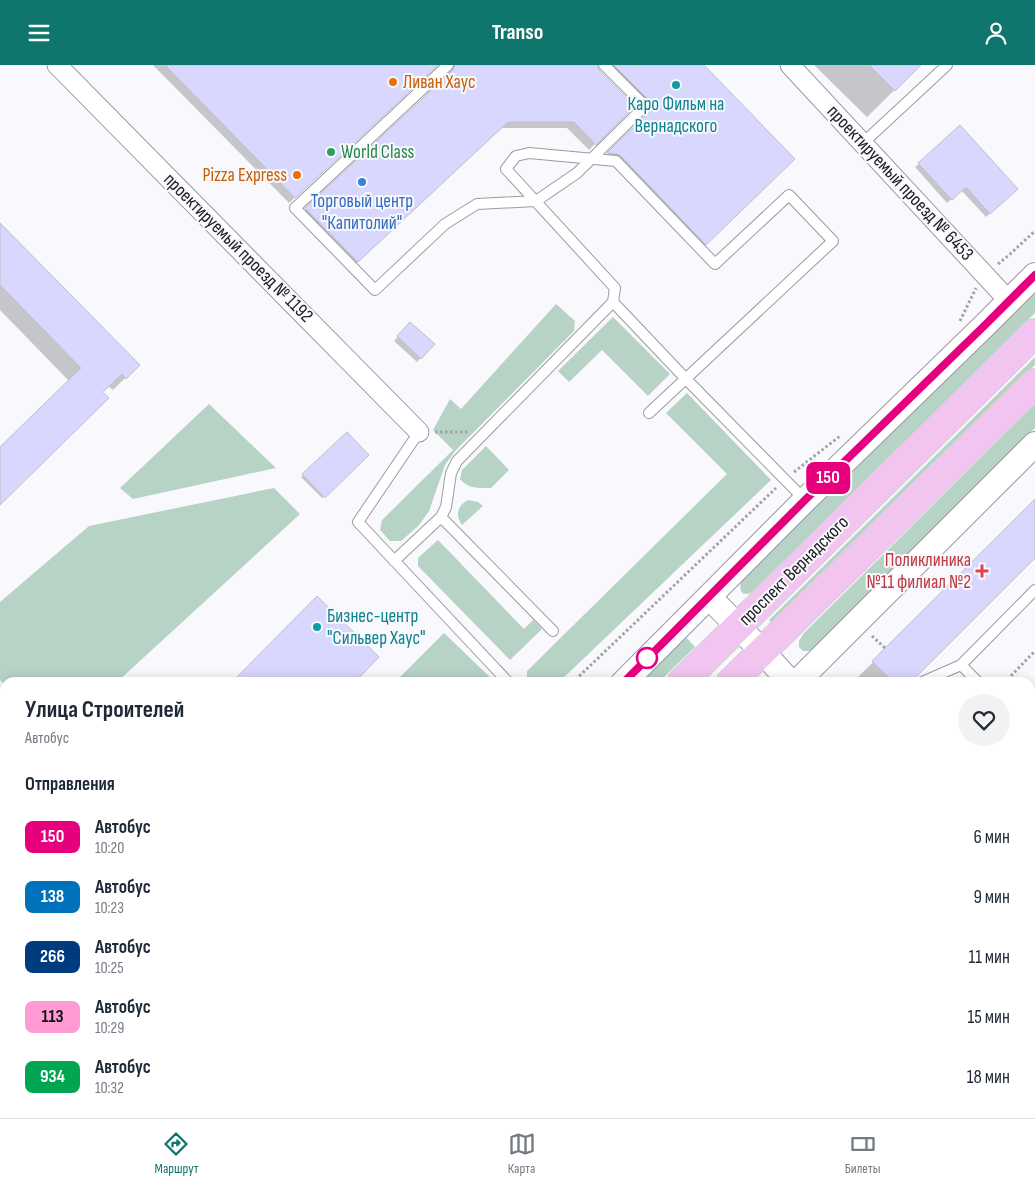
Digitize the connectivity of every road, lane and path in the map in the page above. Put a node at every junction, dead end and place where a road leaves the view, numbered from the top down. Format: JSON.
{"nodes":[{"id":1,"x":57,"y":65,"type":"edge"},
{"id":2,"x":448,"y":65,"type":"edge"},
{"id":3,"x":604,"y":65,"type":"edge"},
{"id":4,"x":790,"y":65,"type":"edge"},
{"id":5,"x":947,"y":65,"type":"edge"},
{"id":6,"x":862,"y":144,"type":"junction"},
{"id":7,"x":536,"y":201,"type":"junction"},
{"id":8,"x":1035,"y":231,"type":"edge"},
{"id":9,"x":984,"y":274,"type":"junction"},
{"id":10,"x":1035,"y":275,"type":"edge"},
{"id":11,"x":1009,"y":301,"type":"junction"},
{"id":12,"x":613,"y":302,"type":"junction"},
{"id":13,"x":959,"y":321,"type":"dead end"},
{"id":14,"x":1035,"y":333,"type":"edge"},
{"id":15,"x":686,"y":379,"type":"junction"},
{"id":16,"x":1035,"y":383,"type":"edge"},
{"id":17,"x":650,"y":413,"type":"dead end"},
{"id":18,"x":419,"y":432,"type":"junction"},
{"id":19,"x":486,"y":432,"type":"junction"},
{"id":20,"x":843,"y":434,"type":"dead end"},
{"id":21,"x":1033,"y":450,"type":"edge"},
{"id":22,"x":785,"y":479,"type":"junction"},
{"id":23,"x":805,"y":500,"type":"junction"},
{"id":24,"x":442,"y":517,"type":"junction"},
{"id":25,"x":394,"y":561,"type":"junction"},
{"id":26,"x":1035,"y":590,"type":"edge"},
{"id":27,"x":709,"y":597,"type":"junction"},
{"id":28,"x":738,"y":627,"type":"junction"},
{"id":29,"x":553,"y":631,"type":"dead end"},
{"id":30,"x":872,"y":636,"type":"dead end"},
{"id":31,"x":885,"y":648,"type":"dead end"},
{"id":32,"x":762,"y":651,"type":"junction"},
{"id":33,"x":1035,"y":651,"type":"edge"},
{"id":34,"x":961,"y":665,"type":"junction"},
{"id":35,"x":503,"y":677,"type":"edge"},
{"id":36,"x":578,"y":677,"type":"edge"},
{"id":37,"x":629,"y":677,"type":"edge"},
{"id":38,"x":687,"y":677,"type":"edge"},
{"id":39,"x":736,"y":677,"type":"edge"},
{"id":40,"x":786,"y":677,"type":"edge"},
{"id":41,"x":802,"y":677,"type":"edge"},
{"id":42,"x":929,"y":677,"type":"edge"},
{"id":43,"x":973,"y":677,"type":"edge"},
{"id":44,"x":1010,"y":677,"type":"edge"}],
"edges":[{"from":1,"to":18,"type":"street","name":"проектируемый проезд № 1192"},
{"from":2,"to":7,"type":"lane"},
{"from":3,"to":7,"type":"lane"},
{"from":4,"to":6,"type":"street","name":"проектируемый проезд № 6453"},
{"from":5,"to":6,"type":"lane"},
{"from":6,"to":9,"type":"street","name":"проектируемый проезд № 6453"},
{"from":7,"to":12,"type":"lane"},
{"from":7,"to":15,"type":"lane"},
{"from":8,"to":9,"type":"path"},
{"from":9,"to":11,"type":"street","name":"проектируемый проезд № 6453"},
{"from":9,"to":13,"type":"path"},
{"from":10,"to":11,"type":"street"},
{"from":11,"to":23,"type":"street"},
{"from":12,"to":15,"type":"lane"},
{"from":12,"to":19,"type":"lane"},
{"from":14,"to":28,"type":"main road","name":"проспект Вернадского"},
{"from":15,"to":17,"type":"lane"},
{"from":15,"to":22,"type":"lane"},
{"from":16,"to":32,"type":"main road","name":"проспект Вернадского"},
{"from":18,"to":19,"type":"path"},
{"from":18,"to":25,"type":"lane"},
{"from":19,"to":24,"type":"lane"},
{"from":20,"to":22,"type":"path"},
{"from":21,"to":41,"type":"street"},
{"from":22,"to":23,"type":"lane"},
{"from":22,"to":36,"type":"path"},
{"from":23,"to":27,"type":"street"},
{"from":24,"to":25,"type":"lane"},
{"from":24,"to":29,"type":"lane"},
{"from":25,"to":35,"type":"lane"},
{"from":26,"to":34,"type":"lane"},
{"from":27,"to":28,"type":"street"},
{"from":27,"to":37,"type":"street"},
{"from":28,"to":32,"type":"street"},
{"from":28,"to":38,"type":"main road","name":"проспект Вернадского"},
{"from":30,"to":31,"type":"path"},
{"from":32,"to":39,"type":"main road","name":"проспект Вернадского"},
{"from":32,"to":40,"type":"street"},
{"from":33,"to":44,"type":"path"},
{"from":34,"to":42,"type":"lane"},
{"from":34,"to":43,"type":"lane"}]}
